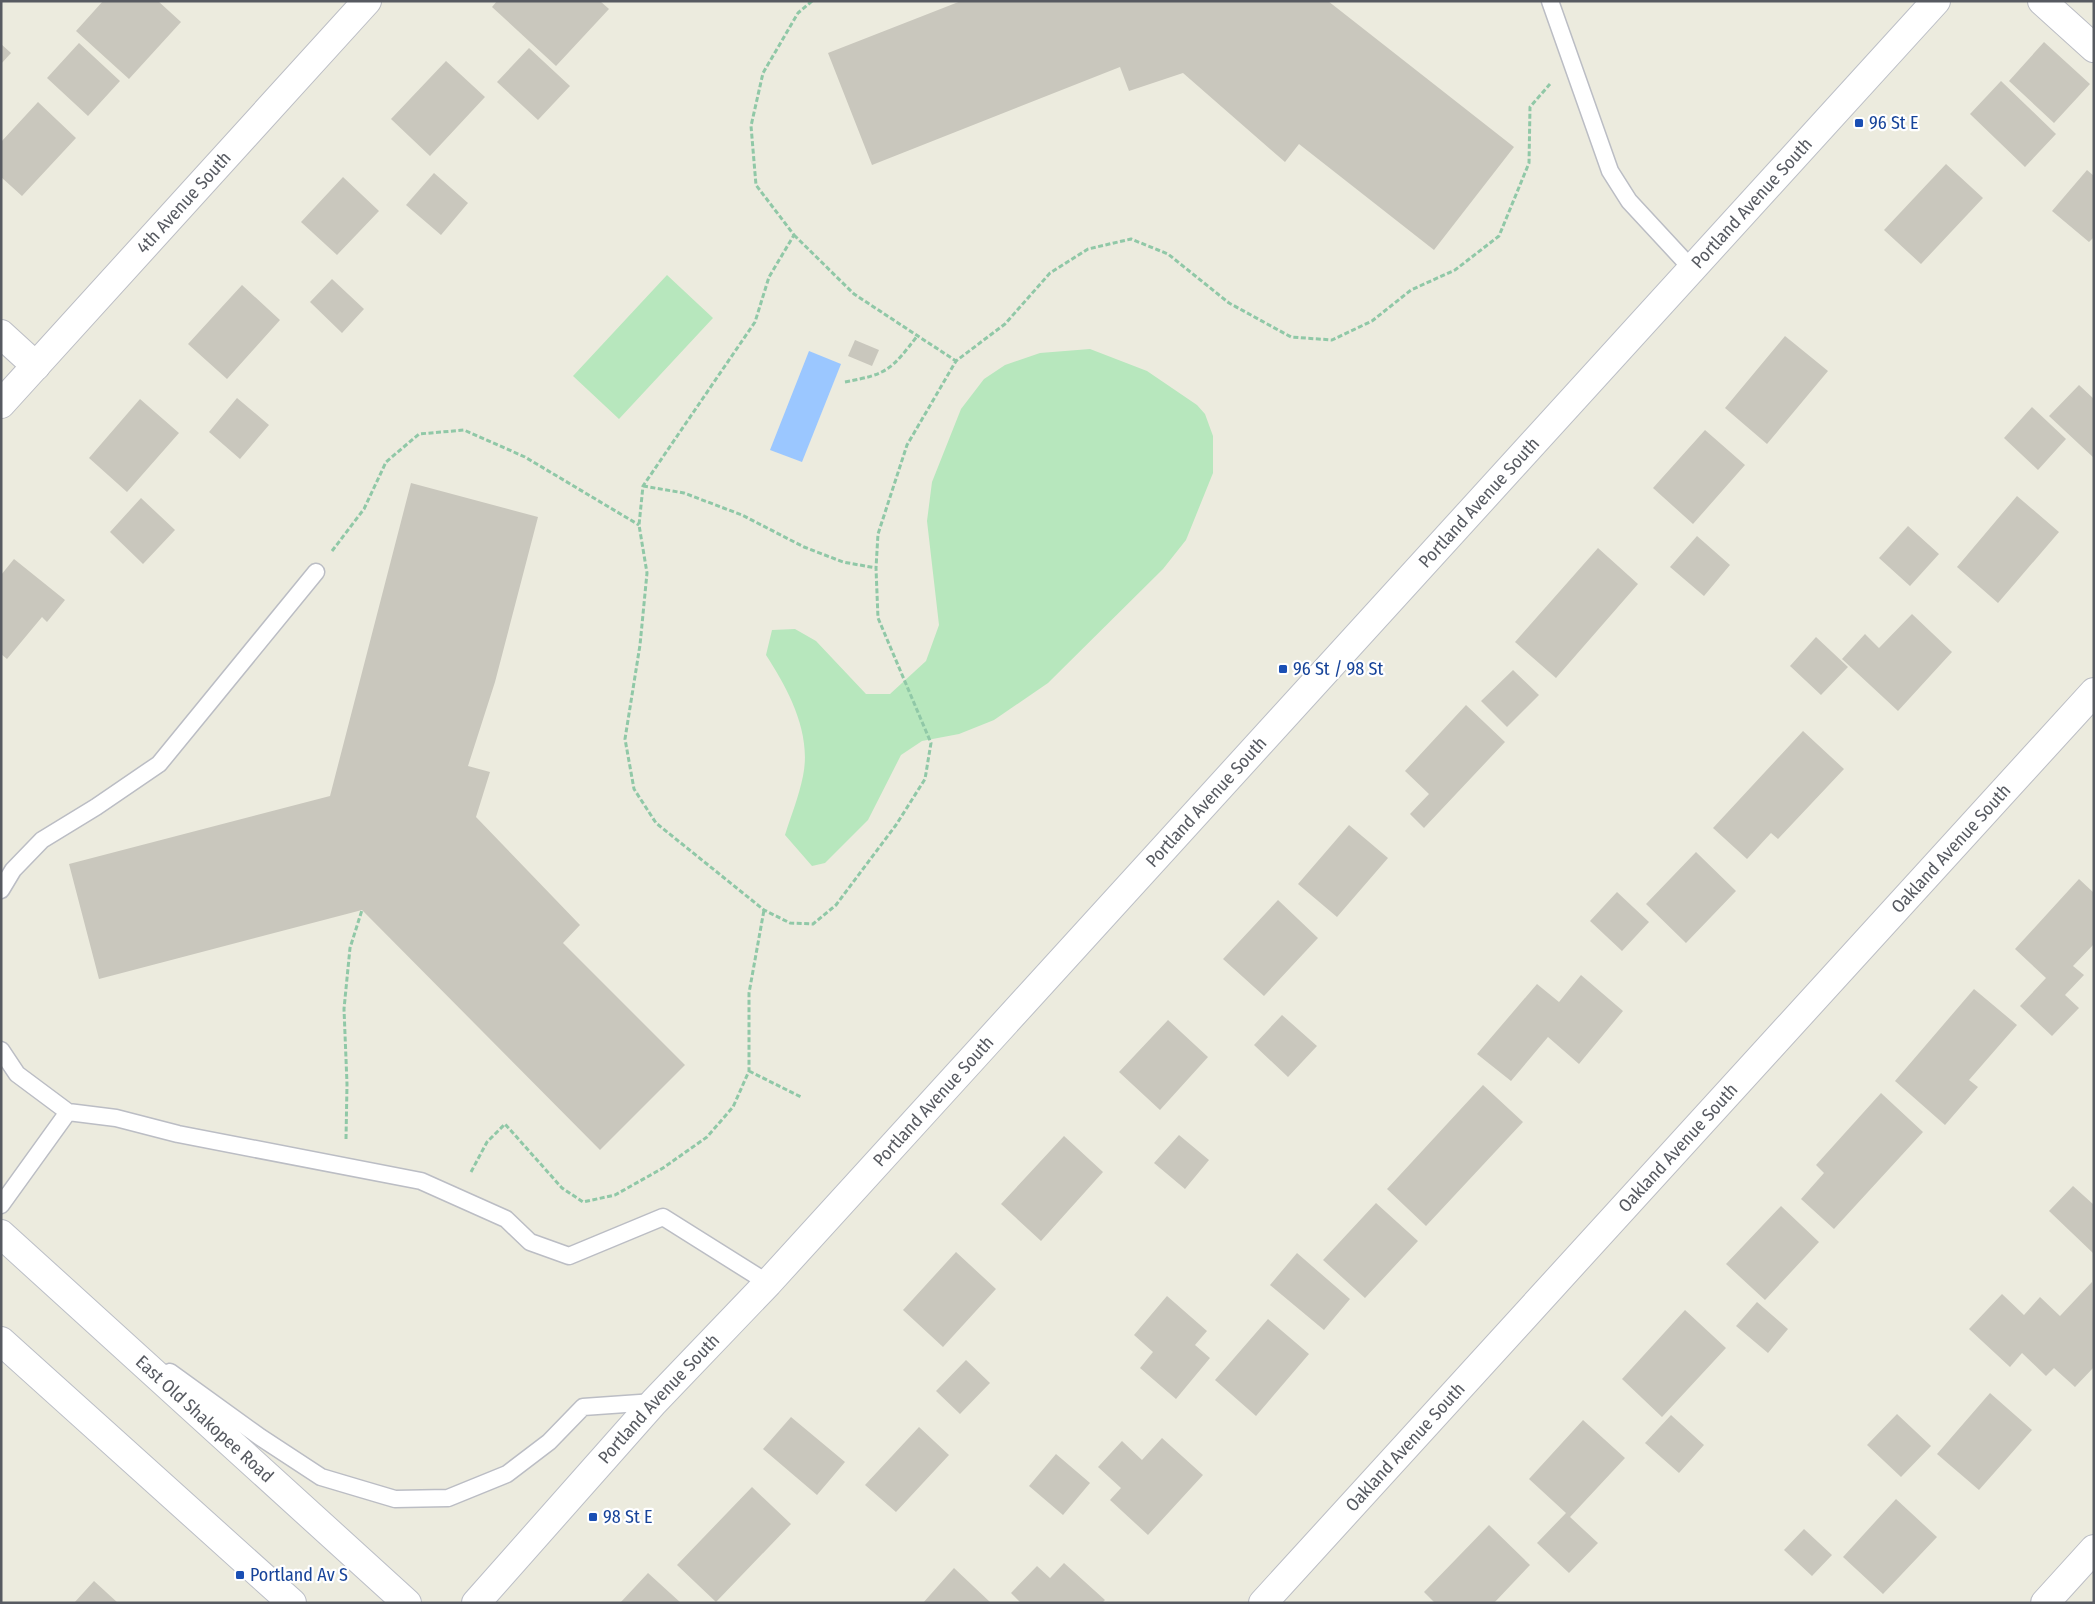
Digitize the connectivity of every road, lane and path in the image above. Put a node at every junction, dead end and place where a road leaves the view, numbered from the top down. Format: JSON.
{"nodes":[{"id":1,"x":367,"y":1,"type":"edge"},
{"id":2,"x":812,"y":1,"type":"edge"},
{"id":3,"x":1550,"y":1,"type":"edge"},
{"id":4,"x":1936,"y":1,"type":"edge"},
{"id":5,"x":2042,"y":1,"type":"edge"},
{"id":6,"x":2094,"y":48,"type":"edge"},
{"id":7,"x":1570,"y":61,"type":"junction"},
{"id":8,"x":794,"y":235,"type":"junction"},
{"id":9,"x":1692,"y":269,"type":"junction"},
{"id":10,"x":1,"y":334,"type":"edge"},
{"id":11,"x":918,"y":336,"type":"junction"},
{"id":12,"x":956,"y":361,"type":"junction"},
{"id":13,"x":36,"y":366,"type":"junction"},
{"id":14,"x":844,"y":382,"type":"dead end"},
{"id":15,"x":1,"y":404,"type":"edge"},
{"id":16,"x":643,"y":486,"type":"junction"},
{"id":17,"x":638,"y":525,"type":"junction"},
{"id":18,"x":876,"y":568,"type":"junction"},
{"id":19,"x":316,"y":572,"type":"joint"},
{"id":20,"x":2094,"y":692,"type":"edge"},
{"id":21,"x":1,"y":890,"type":"edge"},
{"id":22,"x":362,"y":910,"type":"dead end"},
{"id":23,"x":764,"y":910,"type":"junction"},
{"id":24,"x":1,"y":1050,"type":"edge"},
{"id":25,"x":749,"y":1071,"type":"junction"},
{"id":26,"x":801,"y":1097,"type":"dead end"},
{"id":27,"x":68,"y":1112,"type":"junction"},
{"id":28,"x":346,"y":1167,"type":"junction"},
{"id":29,"x":457,"y":1198,"type":"junction"},
{"id":30,"x":1,"y":1205,"type":"edge"},
{"id":31,"x":1,"y":1234,"type":"edge"},
{"id":32,"x":768,"y":1283,"type":"junction"},
{"id":33,"x":80,"y":1307,"type":"junction"},
{"id":34,"x":1,"y":1341,"type":"edge"},
{"id":35,"x":654,"y":1402,"type":"junction"},
{"id":36,"x":2094,"y":1550,"type":"edge"},
{"id":37,"x":292,"y":1603,"type":"edge"},
{"id":38,"x":407,"y":1603,"type":"edge"},
{"id":39,"x":476,"y":1603,"type":"edge"},
{"id":40,"x":1263,"y":1603,"type":"edge"},
{"id":41,"x":2045,"y":1603,"type":"edge"}],
"edges":[{"from":1,"to":13,"type":"main road","name":"4th Avenue South"},
{"from":2,"to":8,"type":"path"},
{"from":3,"to":7,"type":"lane"},
{"from":4,"to":9,"type":"main road","name":"Portland Avenue South"},
{"from":5,"to":6,"type":"main road"},
{"from":7,"to":9,"type":"lane"},
{"from":7,"to":12,"type":"path"},
{"from":8,"to":11,"type":"path"},
{"from":8,"to":16,"type":"path"},
{"from":9,"to":32,"type":"main road","name":"Portland Avenue South"},
{"from":10,"to":13,"type":"main road"},
{"from":11,"to":12,"type":"path"},
{"from":11,"to":14,"type":"path"},
{"from":12,"to":18,"type":"path"},
{"from":13,"to":15,"type":"main road","name":"4th Avenue South"},
{"from":16,"to":17,"type":"path"},
{"from":16,"to":18,"type":"path"},
{"from":17,"to":19,"type":"path"},
{"from":17,"to":23,"type":"path"},
{"from":18,"to":23,"type":"path"},
{"from":19,"to":21,"type":"lane"},
{"from":20,"to":40,"type":"main road","name":"Oakland Avenue South"},
{"from":22,"to":28,"type":"path"},
{"from":23,"to":25,"type":"path"},
{"from":24,"to":27,"type":"lane"},
{"from":25,"to":26,"type":"path"},
{"from":25,"to":29,"type":"path"},
{"from":27,"to":28,"type":"lane"},
{"from":27,"to":30,"type":"lane"},
{"from":28,"to":29,"type":"lane"},
{"from":29,"to":32,"type":"lane"},
{"from":31,"to":33,"type":"main road","name":"East Old Shakopee Road"},
{"from":32,"to":35,"type":"main road","name":"Portland Avenue South"},
{"from":33,"to":35,"type":"lane"},
{"from":33,"to":38,"type":"main road","name":"East Old Shakopee Road"},
{"from":34,"to":37,"type":"main road"},
{"from":35,"to":39,"type":"main road","name":"Portland Avenue South"},
{"from":36,"to":41,"type":"main road"}]}
